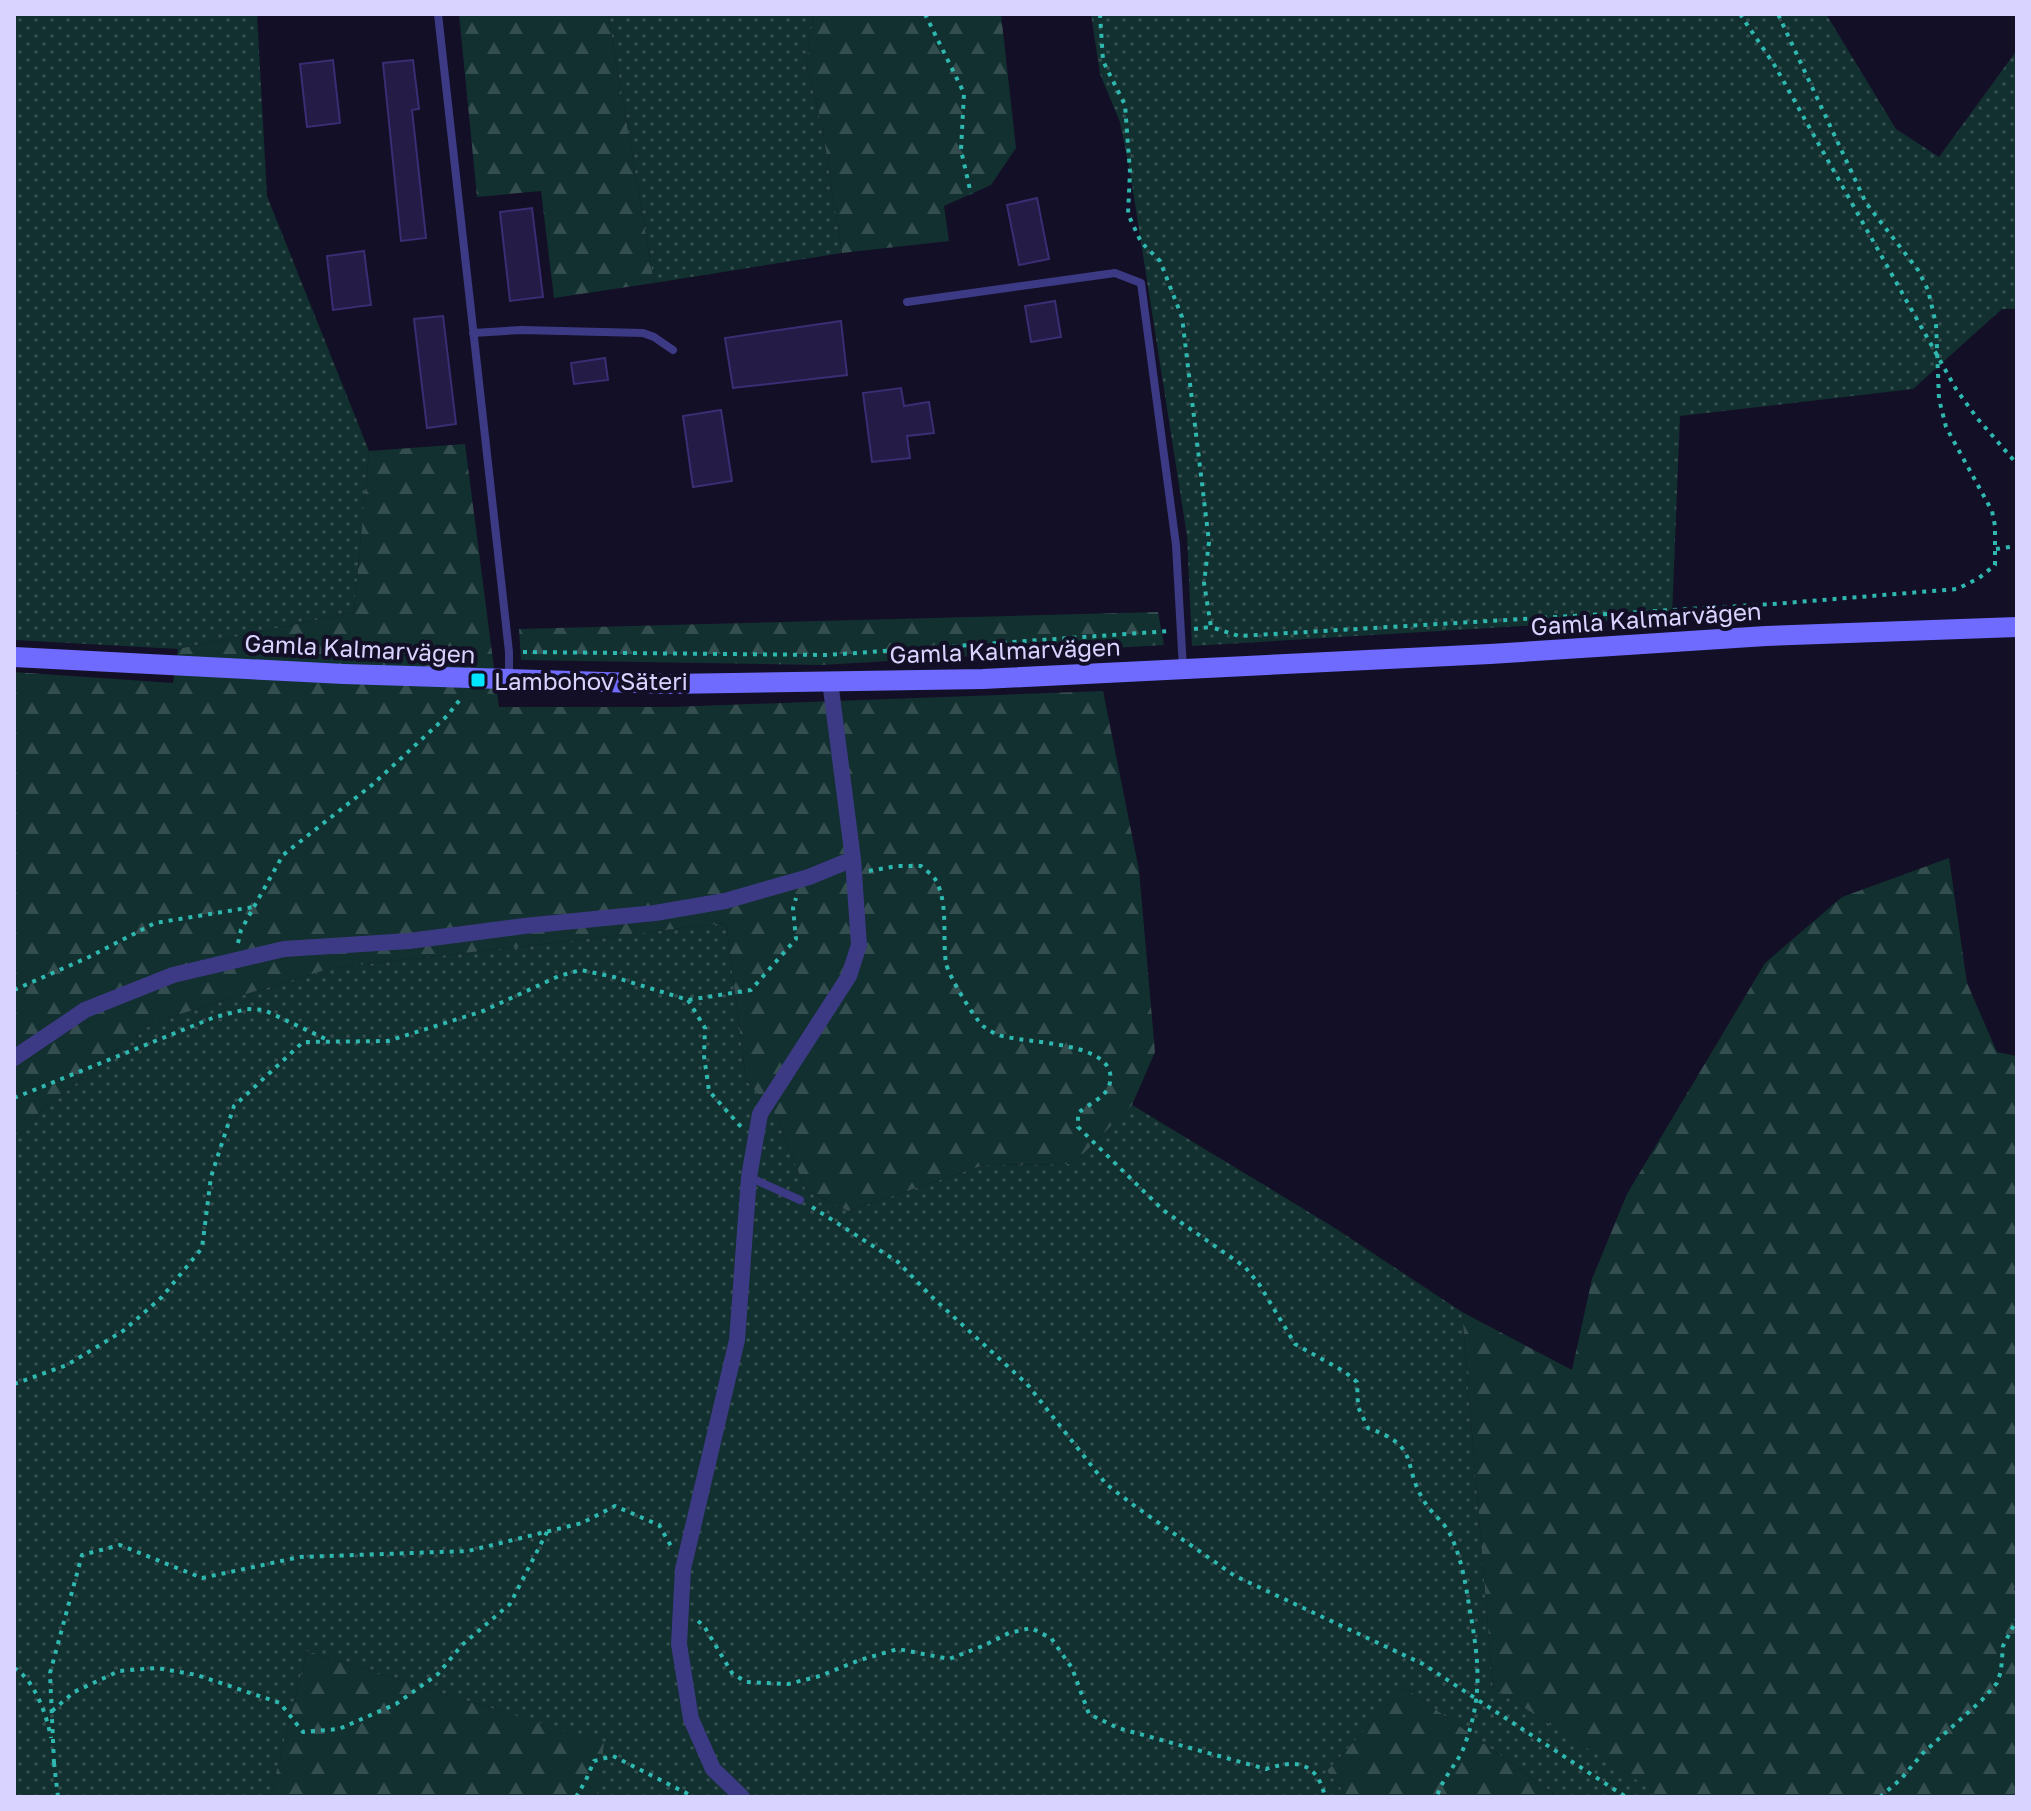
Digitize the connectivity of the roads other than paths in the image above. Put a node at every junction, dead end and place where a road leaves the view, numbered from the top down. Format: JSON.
{"nodes":[{"id":1,"x":438,"y":14,"type":"edge"},
{"id":2,"x":907,"y":302,"type":"dead end"},
{"id":3,"x":473,"y":333,"type":"junction"},
{"id":4,"x":673,"y":350,"type":"dead end"},
{"id":5,"x":2017,"y":627,"type":"edge"},
{"id":6,"x":14,"y":657,"type":"edge"},
{"id":7,"x":1183,"y":669,"type":"junction"},
{"id":8,"x":509,"y":681,"type":"junction"},
{"id":9,"x":830,"y":681,"type":"junction"},
{"id":10,"x":853,"y":866,"type":"junction"},
{"id":11,"x":14,"y":1058,"type":"edge"},
{"id":12,"x":749,"y":1177,"type":"junction"},
{"id":13,"x":800,"y":1200,"type":"road end"},
{"id":14,"x":742,"y":1797,"type":"edge"}],
"edges":[{"from":1,"to":3,"type":"lane"},
{"from":2,"to":7,"type":"lane"},
{"from":3,"to":4,"type":"lane"},
{"from":3,"to":8,"type":"lane"},
{"from":5,"to":7,"type":"street","name":"Gamla Kalmarvägen"},
{"from":6,"to":8,"type":"street","name":"Gamla Kalmarvägen"},
{"from":7,"to":9,"type":"street","name":"Gamla Kalmarvägen"},
{"from":8,"to":9,"type":"street","name":"Gamla Kalmarvägen"},
{"from":9,"to":10,"type":"street"},
{"from":10,"to":11,"type":"street"},
{"from":10,"to":12,"type":"street"},
{"from":12,"to":13,"type":"lane"},
{"from":12,"to":14,"type":"street"}]}
